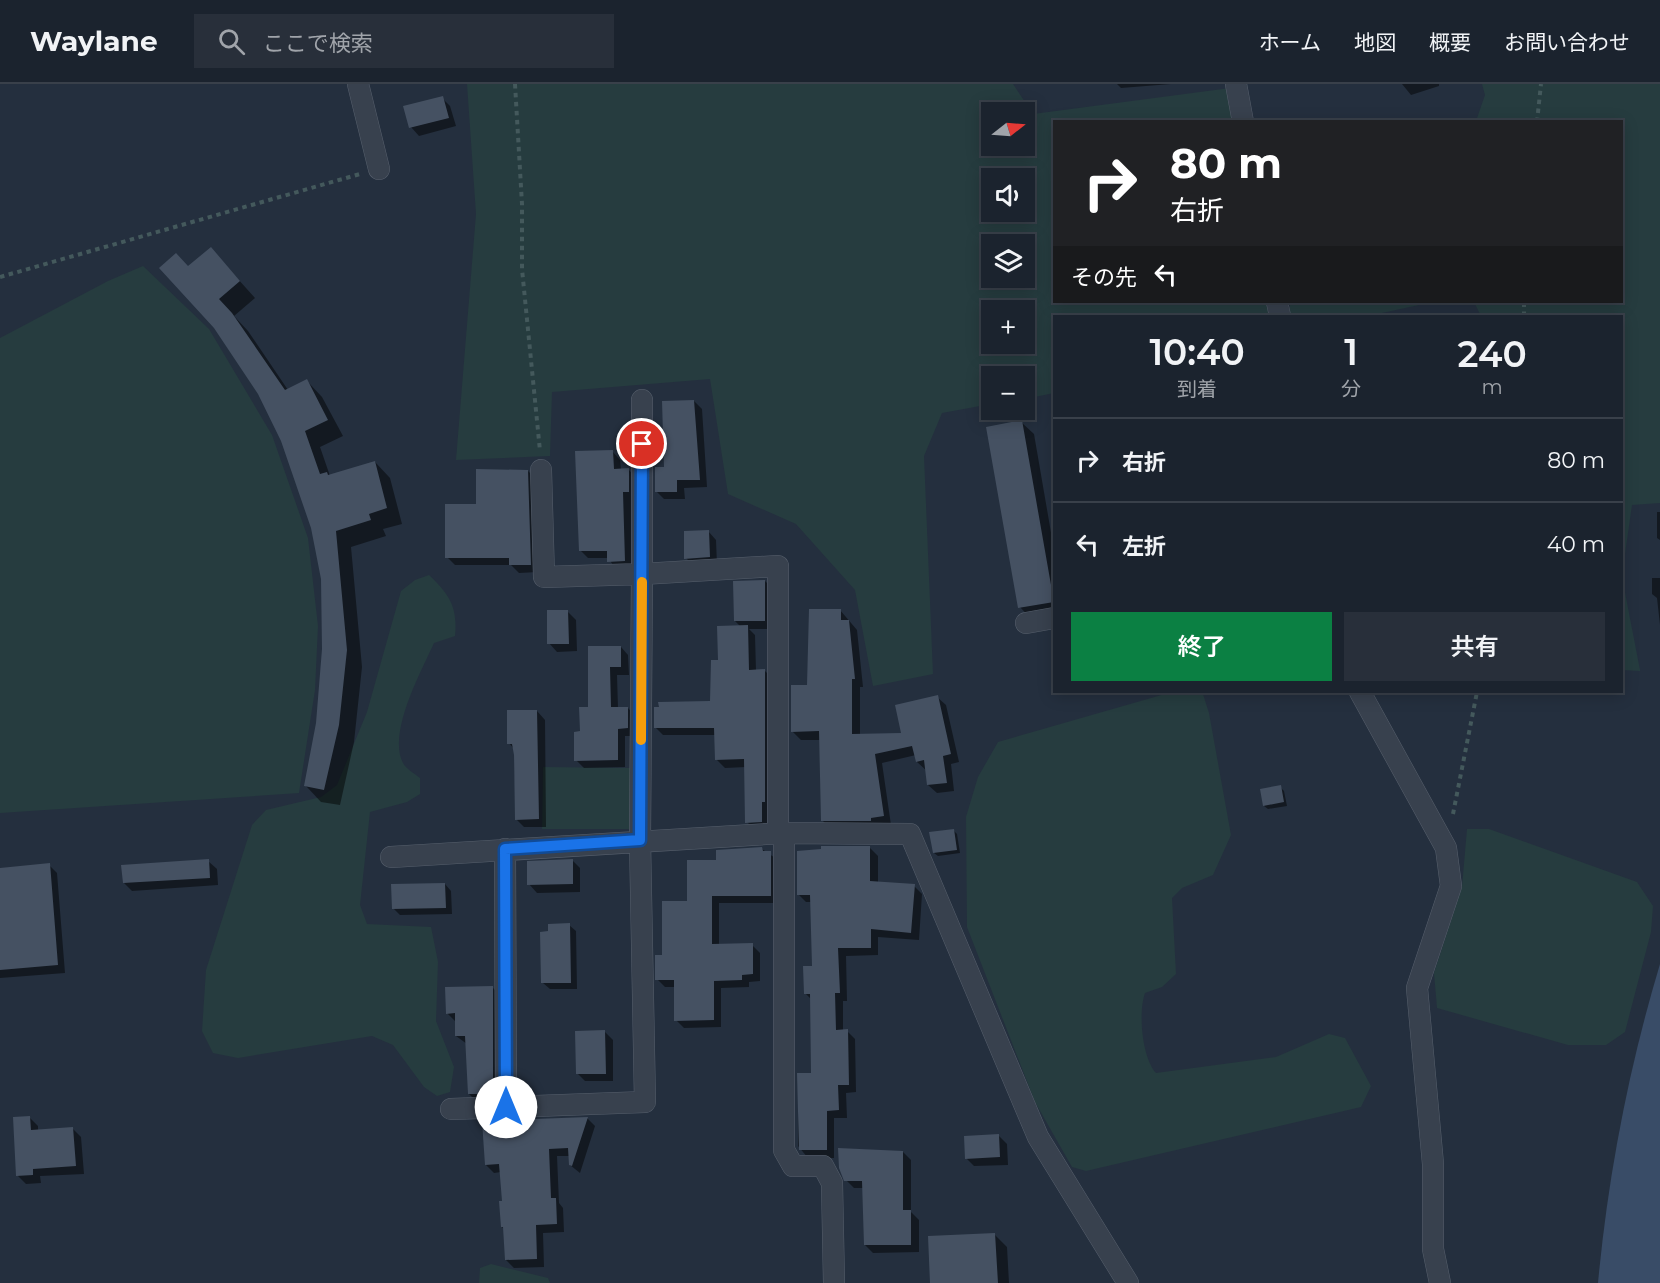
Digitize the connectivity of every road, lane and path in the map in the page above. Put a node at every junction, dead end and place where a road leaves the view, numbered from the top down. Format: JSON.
{"nodes":[{"id":1,"x":358,"y":84,"type":"edge"},
{"id":2,"x":515,"y":84,"type":"edge"},
{"id":3,"x":1236,"y":84,"type":"edge"},
{"id":4,"x":1541,"y":84,"type":"edge"},
{"id":5,"x":1243,"y":120,"type":"edge"},
{"id":6,"x":1537,"y":120,"type":"edge"},
{"id":7,"x":379,"y":169,"type":"joint"},
{"id":8,"x":0,"y":277,"type":"edge"},
{"id":9,"x":642,"y":400,"type":"dead end"},
{"id":10,"x":541,"y":470,"type":"joint"},
{"id":11,"x":642,"y":574,"type":"junction"},
{"id":12,"x":1053,"y":618,"type":"edge"},
{"id":13,"x":1026,"y":623,"type":"dead end"},
{"id":14,"x":1361,"y":693,"type":"edge"},
{"id":15,"x":1477,"y":693,"type":"edge"},
{"id":16,"x":781,"y":833,"type":"junction"},
{"id":17,"x":640,"y":840,"type":"junction"},
{"id":18,"x":1446,"y":848,"type":"junction"},
{"id":19,"x":505,"y":849,"type":"junction"},
{"id":20,"x":391,"y":857,"type":"dead end"},
{"id":21,"x":506,"y":1107,"type":"junction"},
{"id":22,"x":452,"y":1109,"type":"dead end"},
{"id":23,"x":834,"y":1283,"type":"edge"},
{"id":24,"x":1128,"y":1283,"type":"edge"},
{"id":25,"x":1440,"y":1283,"type":"edge"}],
"edges":[{"from":1,"to":7,"type":"street"},
{"from":2,"to":10,"type":"path"},
{"from":3,"to":5,"type":"street"},
{"from":4,"to":6,"type":"path"},
{"from":7,"to":8,"type":"path"},
{"from":9,"to":11,"type":"street"},
{"from":10,"to":11,"type":"street"},
{"from":11,"to":16,"type":"street"},
{"from":11,"to":17,"type":"street"},
{"from":12,"to":13,"type":"street"},
{"from":14,"to":18,"type":"street"},
{"from":15,"to":18,"type":"path"},
{"from":16,"to":17,"type":"street"},
{"from":16,"to":23,"type":"street"},
{"from":16,"to":24,"type":"street"},
{"from":17,"to":19,"type":"street"},
{"from":17,"to":21,"type":"street"},
{"from":18,"to":25,"type":"street"},
{"from":19,"to":20,"type":"street"},
{"from":19,"to":21,"type":"street"},
{"from":21,"to":22,"type":"street"}]}
